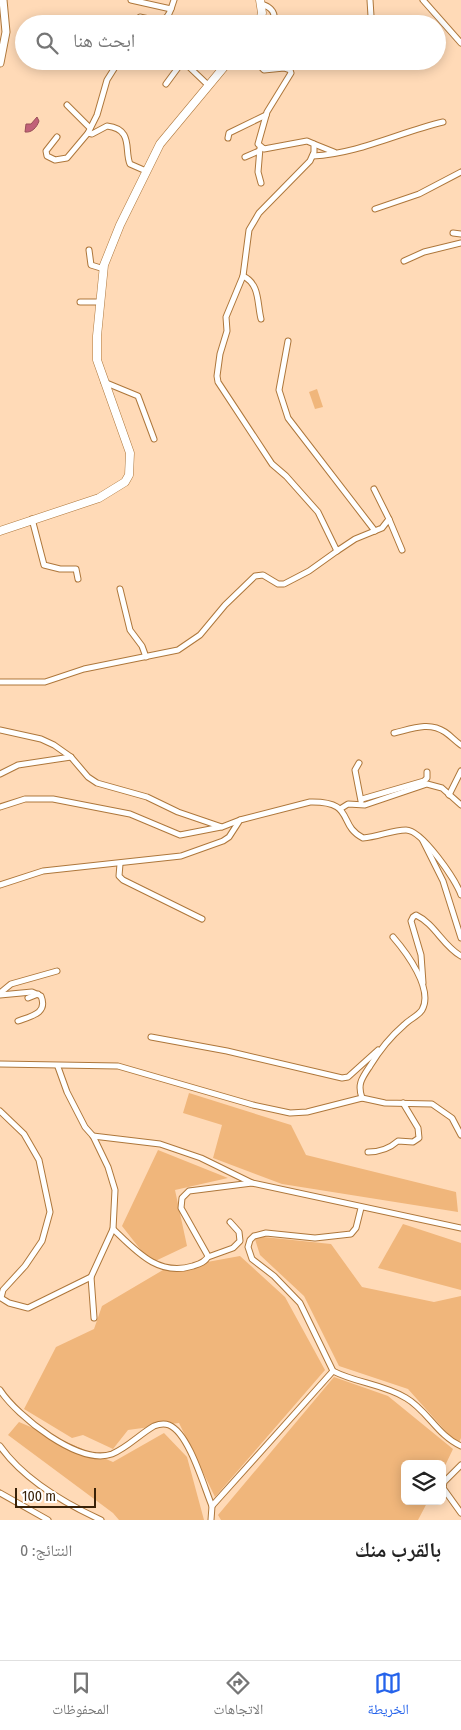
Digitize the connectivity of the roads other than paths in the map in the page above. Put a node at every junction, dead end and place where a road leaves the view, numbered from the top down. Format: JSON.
{"nodes":[{"id":1,"x":3,"y":0,"type":"edge"},
{"id":2,"x":131,"y":0,"type":"edge"},
{"id":3,"x":174,"y":0,"type":"edge"},
{"id":4,"x":370,"y":0,"type":"edge"},
{"id":5,"x":423,"y":0,"type":"edge"},
{"id":6,"x":261,"y":2,"type":"edge"},
{"id":7,"x":171,"y":9,"type":"junction"},
{"id":8,"x":169,"y":15,"type":"edge"},
{"id":9,"x":260,"y":15,"type":"edge"},
{"id":10,"x":274,"y":15,"type":"edge"},
{"id":11,"x":371,"y":15,"type":"edge"},
{"id":12,"x":436,"y":15,"type":"edge"},
{"id":13,"x":446,"y":26,"type":"edge"},
{"id":14,"x":461,"y":43,"type":"edge"},
{"id":15,"x":0,"y":63,"type":"edge"},
{"id":16,"x":113,"y":70,"type":"edge"},
{"id":17,"x":176,"y":70,"type":"edge"},
{"id":18,"x":192,"y":70,"type":"edge"},
{"id":19,"x":221,"y":70,"type":"edge"},
{"id":20,"x":290,"y":70,"type":"edge"},
{"id":21,"x":166,"y":84,"type":"dead end"},
{"id":22,"x":208,"y":86,"type":"junction"},
{"id":23,"x":67,"y":105,"type":"dead end"},
{"id":24,"x":266,"y":115,"type":"junction"},
{"id":25,"x":443,"y":122,"type":"dead end"},
{"id":26,"x":89,"y":130,"type":"junction"},
{"id":27,"x":57,"y":137,"type":"dead end"},
{"id":28,"x":228,"y":138,"type":"dead end"},
{"id":29,"x":314,"y":144,"type":"junction"},
{"id":30,"x":259,"y":149,"type":"junction"},
{"id":31,"x":334,"y":152,"type":"junction"},
{"id":32,"x":313,"y":156,"type":"junction"},
{"id":33,"x":245,"y":157,"type":"dead end"},
{"id":34,"x":146,"y":171,"type":"junction"},
{"id":35,"x":461,"y":172,"type":"edge"},
{"id":36,"x":261,"y":183,"type":"dead end"},
{"id":37,"x":375,"y":209,"type":"dead end"},
{"id":38,"x":453,"y":233,"type":"dead end"},
{"id":39,"x":461,"y":234,"type":"edge"},
{"id":40,"x":461,"y":243,"type":"edge"},
{"id":41,"x":88,"y":250,"type":"dead end"},
{"id":42,"x":404,"y":261,"type":"dead end"},
{"id":43,"x":104,"y":269,"type":"junction"},
{"id":44,"x":243,"y":276,"type":"junction"},
{"id":45,"x":80,"y":302,"type":"dead end"},
{"id":46,"x":100,"y":302,"type":"junction"},
{"id":47,"x":261,"y":318,"type":"dead end"},
{"id":48,"x":288,"y":341,"type":"dead end"},
{"id":49,"x":104,"y":382,"type":"junction"},
{"id":50,"x":154,"y":439,"type":"dead end"},
{"id":51,"x":374,"y":488,"type":"dead end"},
{"id":52,"x":32,"y":519,"type":"junction"},
{"id":53,"x":389,"y":519,"type":"junction"},
{"id":54,"x":0,"y":531,"type":"edge"},
{"id":55,"x":375,"y":531,"type":"junction"},
{"id":56,"x":402,"y":550,"type":"dead end"},
{"id":57,"x":337,"y":551,"type":"junction"},
{"id":58,"x":78,"y":580,"type":"dead end"},
{"id":59,"x":120,"y":589,"type":"dead end"},
{"id":60,"x":146,"y":657,"type":"junction"},
{"id":61,"x":0,"y":682,"type":"edge"},
{"id":62,"x":0,"y":730,"type":"edge"},
{"id":63,"x":394,"y":733,"type":"dead end"},
{"id":64,"x":461,"y":745,"type":"edge"},
{"id":65,"x":71,"y":757,"type":"junction"},
{"id":66,"x":359,"y":763,"type":"dead end"},
{"id":67,"x":461,"y":771,"type":"edge"},
{"id":68,"x":427,"y":772,"type":"dead end"},
{"id":69,"x":0,"y":774,"type":"edge"},
{"id":70,"x":449,"y":795,"type":"junction"},
{"id":71,"x":362,"y":800,"type":"junction"},
{"id":72,"x":358,"y":804,"type":"junction"},
{"id":73,"x":461,"y":805,"type":"edge"},
{"id":74,"x":0,"y":807,"type":"edge"},
{"id":75,"x":340,"y":809,"type":"junction"},
{"id":76,"x":240,"y":820,"type":"junction"},
{"id":77,"x":222,"y":827,"type":"junction"},
{"id":78,"x":423,"y":841,"type":"junction"},
{"id":79,"x":120,"y":864,"type":"junction"},
{"id":80,"x":0,"y":885,"type":"edge"},
{"id":81,"x":461,"y":895,"type":"edge"},
{"id":82,"x":202,"y":919,"type":"dead end"},
{"id":83,"x":393,"y":937,"type":"dead end"},
{"id":84,"x":461,"y":938,"type":"edge"},
{"id":85,"x":461,"y":956,"type":"edge"},
{"id":86,"x":57,"y":970,"type":"dead end"},
{"id":87,"x":0,"y":994,"type":"edge"},
{"id":88,"x":39,"y":994,"type":"junction"},
{"id":89,"x":424,"y":995,"type":"junction"},
{"id":90,"x":28,"y":998,"type":"dead end"},
{"id":91,"x":18,"y":1021,"type":"dead end"},
{"id":92,"x":151,"y":1037,"type":"dead end"},
{"id":93,"x":378,"y":1050,"type":"junction"},
{"id":94,"x":0,"y":1064,"type":"edge"},
{"id":95,"x":58,"y":1067,"type":"junction"},
{"id":96,"x":362,"y":1098,"type":"junction"},
{"id":97,"x":403,"y":1102,"type":"junction"},
{"id":98,"x":0,"y":1111,"type":"edge"},
{"id":99,"x":461,"y":1135,"type":"edge"},
{"id":100,"x":93,"y":1136,"type":"junction"},
{"id":101,"x":368,"y":1152,"type":"dead end"},
{"id":102,"x":252,"y":1183,"type":"junction"},
{"id":103,"x":361,"y":1208,"type":"junction"},
{"id":104,"x":230,"y":1222,"type":"dead end"},
{"id":105,"x":461,"y":1228,"type":"edge"},
{"id":106,"x":113,"y":1229,"type":"junction"},
{"id":107,"x":208,"y":1257,"type":"junction"},
{"id":108,"x":91,"y":1277,"type":"junction"},
{"id":109,"x":94,"y":1318,"type":"dead end"},
{"id":110,"x":333,"y":1371,"type":"junction"},
{"id":111,"x":0,"y":1390,"type":"edge"},
{"id":112,"x":0,"y":1446,"type":"edge"},
{"id":113,"x":461,"y":1446,"type":"edge"},
{"id":114,"x":461,"y":1465,"type":"edge"},
{"id":115,"x":0,"y":1493,"type":"edge"},
{"id":116,"x":212,"y":1506,"type":"junction"},
{"id":117,"x":461,"y":1512,"type":"edge"},
{"id":118,"x":48,"y":1520,"type":"edge"},
{"id":119,"x":101,"y":1520,"type":"edge"},
{"id":120,"x":211,"y":1520,"type":"edge"}],
"edges":[{"from":1,"to":15,"type":"street"},
{"from":2,"to":7,"type":"street"},
{"from":3,"to":7,"type":"street"},
{"from":4,"to":11,"type":"street"},
{"from":5,"to":12,"type":"street"},
{"from":6,"to":9,"type":"main road"},
{"from":6,"to":10,"type":"street"},
{"from":7,"to":8,"type":"street"},
{"from":13,"to":14,"type":"street"},
{"from":16,"to":26,"type":"street"},
{"from":17,"to":21,"type":"street"},
{"from":18,"to":22,"type":"street"},
{"from":19,"to":22,"type":"main road"},
{"from":20,"to":24,"type":"street"},
{"from":22,"to":34,"type":"main road"},
{"from":23,"to":26,"type":"street"},
{"from":24,"to":28,"type":"street"},
{"from":24,"to":30,"type":"street"},
{"from":25,"to":31,"type":"street"},
{"from":26,"to":27,"type":"street"},
{"from":26,"to":34,"type":"street"},
{"from":29,"to":30,"type":"street"},
{"from":29,"to":31,"type":"street"},
{"from":29,"to":32,"type":"street"},
{"from":30,"to":33,"type":"street"},
{"from":30,"to":36,"type":"street"},
{"from":31,"to":32,"type":"street"},
{"from":32,"to":44,"type":"street"},
{"from":34,"to":43,"type":"main road"},
{"from":35,"to":37,"type":"street"},
{"from":38,"to":39,"type":"street"},
{"from":40,"to":42,"type":"street"},
{"from":41,"to":43,"type":"street"},
{"from":43,"to":46,"type":"main road"},
{"from":44,"to":47,"type":"street"},
{"from":44,"to":57,"type":"street"},
{"from":45,"to":46,"type":"street"},
{"from":46,"to":49,"type":"main road"},
{"from":48,"to":55,"type":"street"},
{"from":49,"to":50,"type":"street"},
{"from":49,"to":52,"type":"main road"},
{"from":51,"to":53,"type":"street"},
{"from":52,"to":54,"type":"main road"},
{"from":52,"to":58,"type":"street"},
{"from":53,"to":55,"type":"street"},
{"from":53,"to":56,"type":"street"},
{"from":55,"to":57,"type":"street"},
{"from":57,"to":60,"type":"street"},
{"from":59,"to":60,"type":"street"},
{"from":60,"to":61,"type":"street"},
{"from":62,"to":65,"type":"street"},
{"from":63,"to":64,"type":"street"},
{"from":65,"to":69,"type":"street"},
{"from":65,"to":77,"type":"street"},
{"from":66,"to":71,"type":"street"},
{"from":67,"to":70,"type":"street"},
{"from":68,"to":71,"type":"street"},
{"from":70,"to":72,"type":"street"},
{"from":70,"to":73,"type":"street"},
{"from":71,"to":72,"type":"street"},
{"from":72,"to":75,"type":"street"},
{"from":74,"to":77,"type":"street"},
{"from":75,"to":76,"type":"street"},
{"from":75,"to":78,"type":"street"},
{"from":76,"to":77,"type":"street"},
{"from":76,"to":79,"type":"street"},
{"from":78,"to":81,"type":"street"},
{"from":78,"to":84,"type":"street"},
{"from":79,"to":80,"type":"street"},
{"from":79,"to":82,"type":"street"},
{"from":83,"to":89,"type":"street"},
{"from":85,"to":89,"type":"street"},
{"from":86,"to":87,"type":"street"},
{"from":87,"to":88,"type":"street"},
{"from":88,"to":90,"type":"street"},
{"from":88,"to":91,"type":"street"},
{"from":89,"to":93,"type":"street"},
{"from":92,"to":93,"type":"street"},
{"from":93,"to":96,"type":"street"},
{"from":94,"to":95,"type":"street"},
{"from":95,"to":96,"type":"street"},
{"from":95,"to":100,"type":"street"},
{"from":96,"to":97,"type":"street"},
{"from":97,"to":99,"type":"street"},
{"from":97,"to":101,"type":"street"},
{"from":98,"to":108,"type":"street"},
{"from":100,"to":102,"type":"street"},
{"from":100,"to":106,"type":"street"},
{"from":102,"to":103,"type":"street"},
{"from":102,"to":107,"type":"street"},
{"from":103,"to":105,"type":"street"},
{"from":103,"to":110,"type":"street"},
{"from":104,"to":107,"type":"street"},
{"from":106,"to":107,"type":"street"},
{"from":106,"to":108,"type":"street"},
{"from":108,"to":109,"type":"street"},
{"from":110,"to":113,"type":"street"},
{"from":110,"to":116,"type":"street"},
{"from":111,"to":116,"type":"street"},
{"from":112,"to":119,"type":"street"},
{"from":114,"to":117,"type":"street"},
{"from":115,"to":118,"type":"street"},
{"from":116,"to":120,"type":"street"}]}
